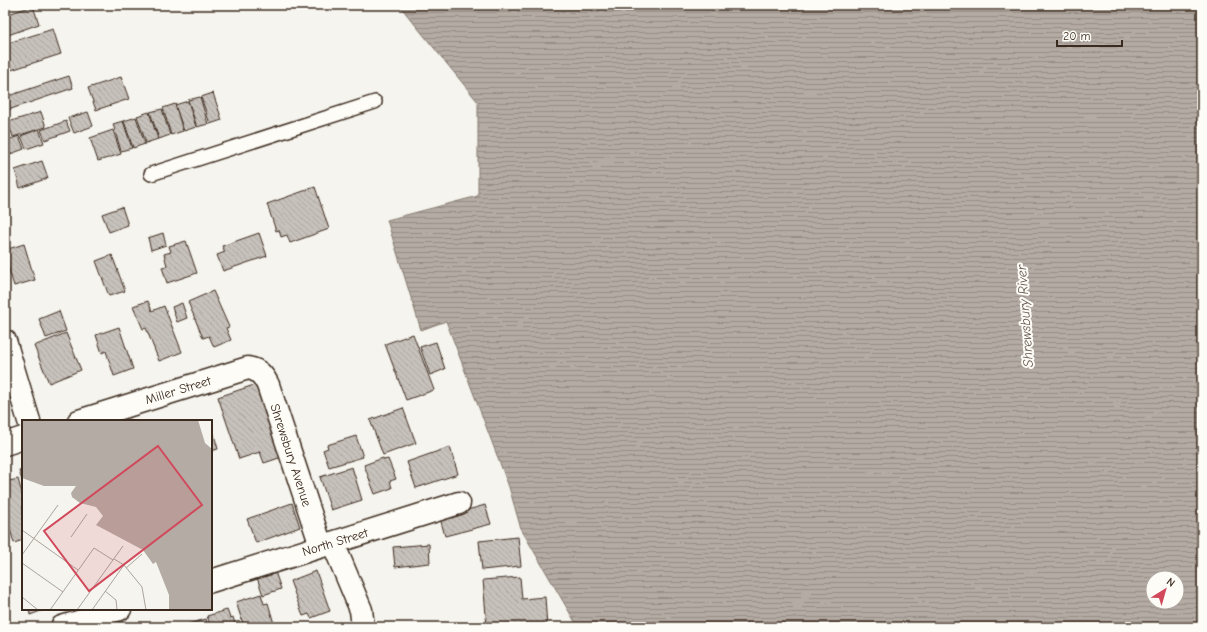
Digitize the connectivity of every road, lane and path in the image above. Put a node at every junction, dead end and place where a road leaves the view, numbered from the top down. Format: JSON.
{"nodes":[{"id":1,"x":375,"y":102,"type":"dead end"},
{"id":2,"x":151,"y":174,"type":"dead end"},
{"id":3,"x":5,"y":341,"type":"edge"},
{"id":4,"x":254,"y":369,"type":"joint"},
{"id":5,"x":29,"y":420,"type":"edge"},
{"id":6,"x":82,"y":420,"type":"edge"},
{"id":7,"x":22,"y":438,"type":"edge"},
{"id":8,"x":5,"y":444,"type":"edge"},
{"id":9,"x":459,"y":503,"type":"dead end"},
{"id":10,"x":327,"y":545,"type":"junction"},
{"id":11,"x":212,"y":581,"type":"edge"},
{"id":12,"x":117,"y":610,"type":"edge"},
{"id":13,"x":62,"y":627,"type":"edge"},
{"id":14,"x":364,"y":627,"type":"edge"}],
"edges":[{"from":1,"to":2,"type":"lane"},
{"from":3,"to":5,"type":"street"},
{"from":4,"to":6,"type":"street","name":"Miller Street"},
{"from":4,"to":10,"type":"street","name":"Shrewsbury Avenue"},
{"from":7,"to":8,"type":"street"},
{"from":9,"to":10,"type":"street","name":"North Street"},
{"from":10,"to":11,"type":"street","name":"North Street"},
{"from":10,"to":14,"type":"street","name":"Shrewsbury Avenue"},
{"from":12,"to":13,"type":"street"}]}
